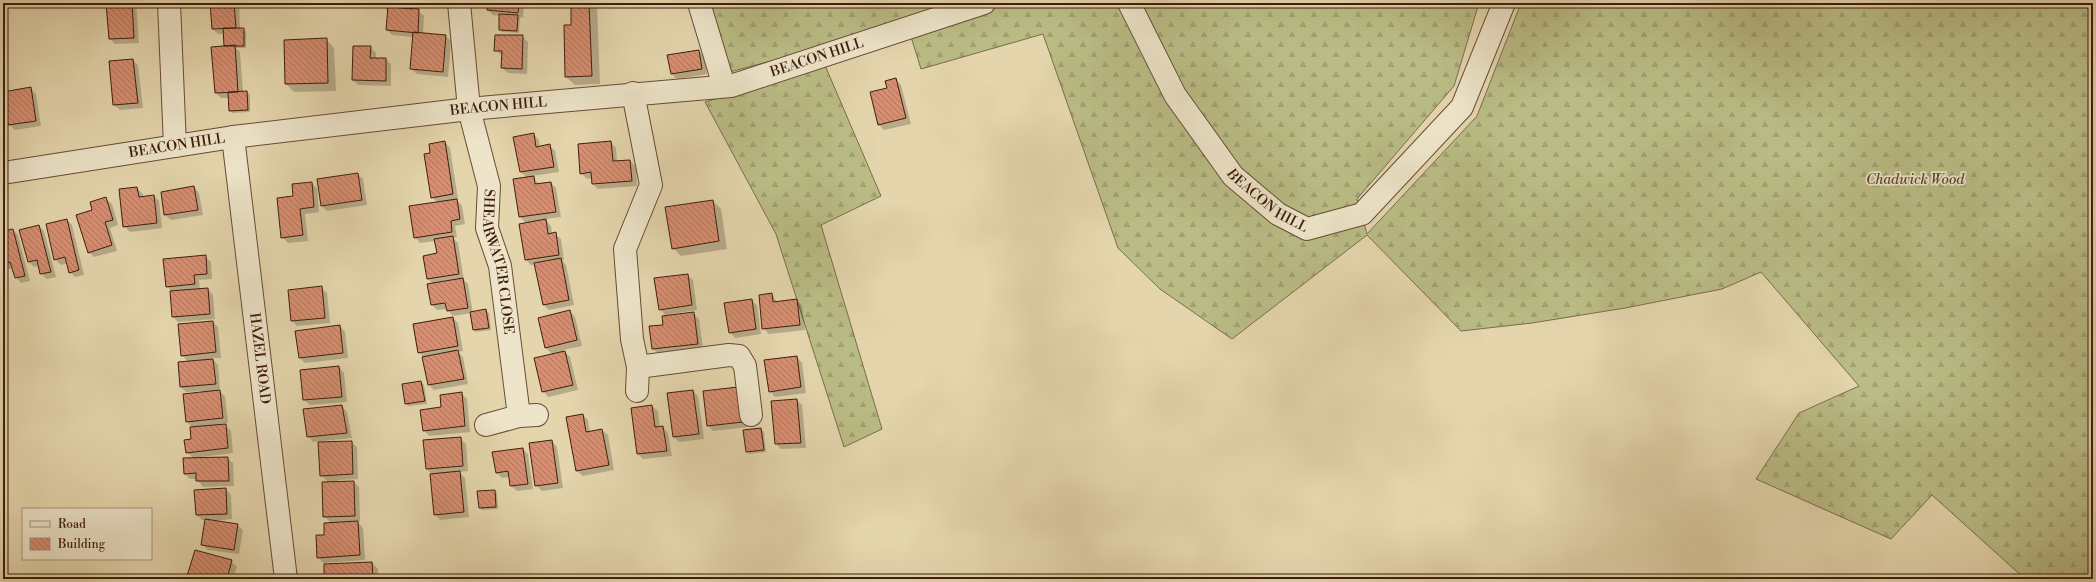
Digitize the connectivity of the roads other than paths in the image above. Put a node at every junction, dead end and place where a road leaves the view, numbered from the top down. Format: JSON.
{"nodes":[{"id":1,"x":169,"y":3,"type":"edge"},
{"id":2,"x":459,"y":3,"type":"edge"},
{"id":3,"x":699,"y":3,"type":"edge"},
{"id":4,"x":984,"y":3,"type":"edge"},
{"id":5,"x":1129,"y":3,"type":"edge"},
{"id":6,"x":1504,"y":3,"type":"edge"},
{"id":7,"x":724,"y":86,"type":"junction"},
{"id":8,"x":633,"y":93,"type":"junction"},
{"id":9,"x":469,"y":109,"type":"junction"},
{"id":10,"x":233,"y":137,"type":"junction"},
{"id":11,"x":175,"y":146,"type":"junction"},
{"id":12,"x":3,"y":174,"type":"edge"},
{"id":13,"x":638,"y":367,"type":"junction"},
{"id":14,"x":637,"y":391,"type":"dead end"},
{"id":15,"x":751,"y":415,"type":"dead end"},
{"id":16,"x":486,"y":425,"type":"dead end"},
{"id":17,"x":286,"y":579,"type":"edge"}],
"edges":[{"from":1,"to":11,"type":"street"},
{"from":2,"to":9,"type":"street","name":"SHEARWATER CLOSE"},
{"from":3,"to":7,"type":"street"},
{"from":4,"to":7,"type":"street","name":"BEACON HILL"},
{"from":5,"to":6,"type":"street","name":"BEACON HILL"},
{"from":7,"to":8,"type":"street","name":"BEACON HILL"},
{"from":8,"to":9,"type":"street","name":"BEACON HILL"},
{"from":8,"to":13,"type":"street"},
{"from":9,"to":10,"type":"street","name":"BEACON HILL"},
{"from":9,"to":16,"type":"street","name":"SHEARWATER CLOSE"},
{"from":10,"to":11,"type":"street","name":"BEACON HILL"},
{"from":10,"to":17,"type":"street","name":"HAZEL ROAD"},
{"from":11,"to":12,"type":"street","name":"BEACON HILL"},
{"from":13,"to":14,"type":"street"},
{"from":13,"to":15,"type":"street"}]}
